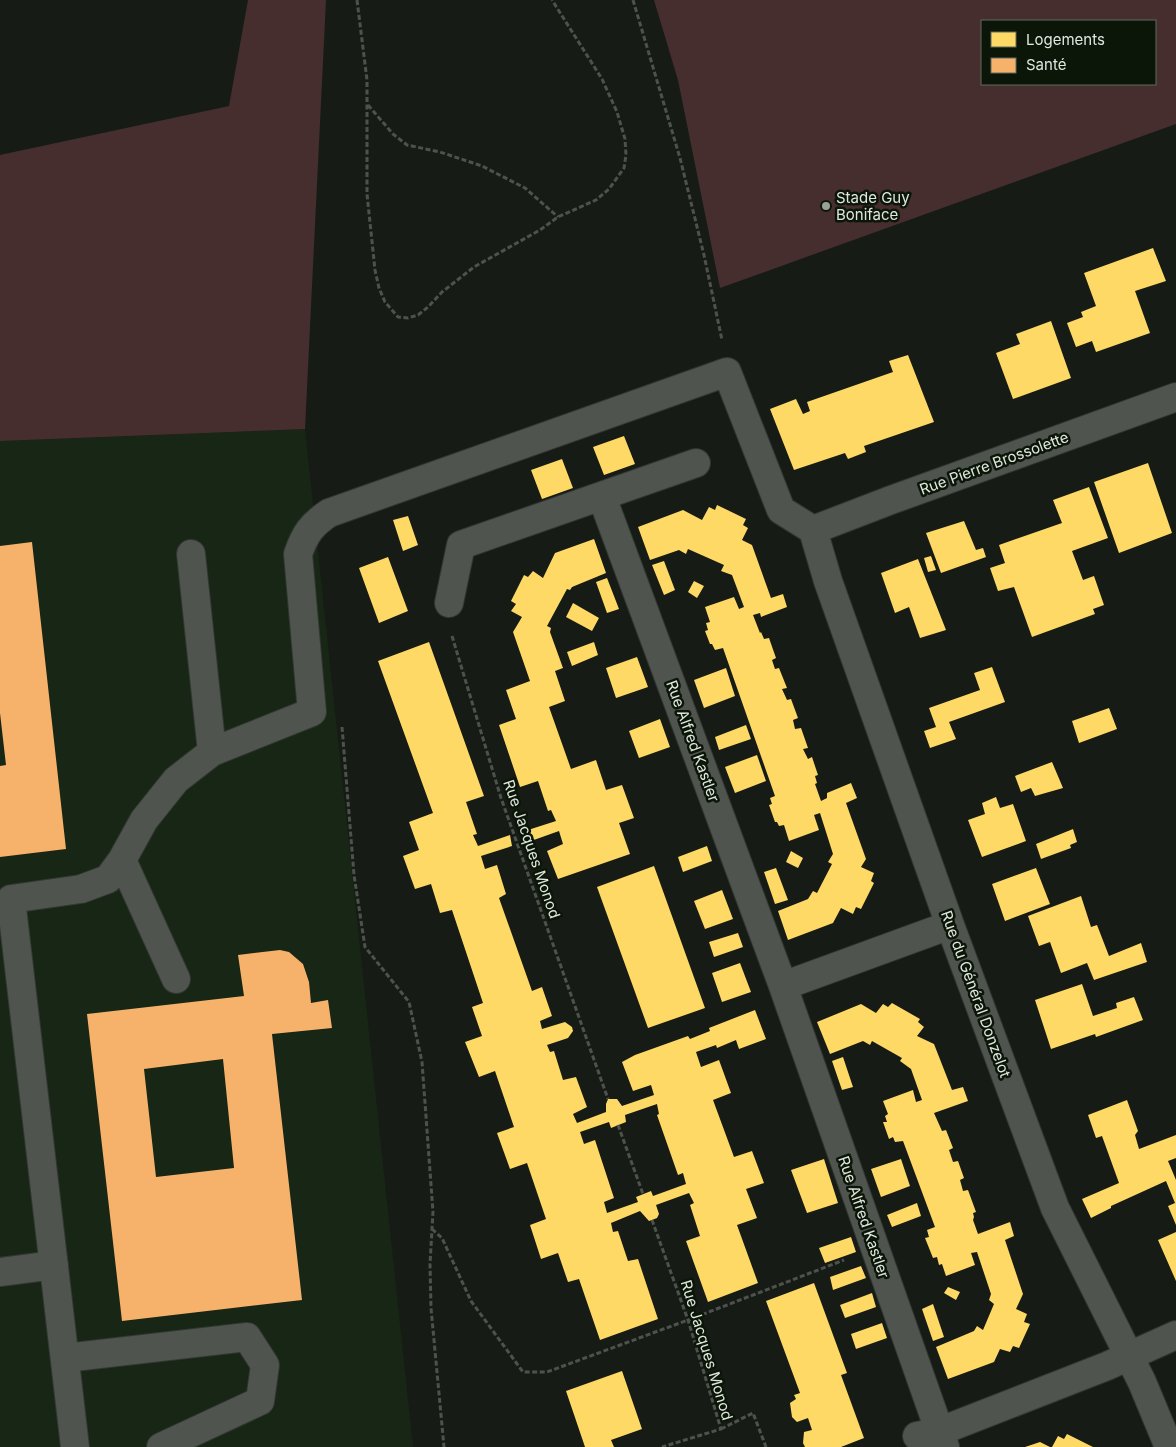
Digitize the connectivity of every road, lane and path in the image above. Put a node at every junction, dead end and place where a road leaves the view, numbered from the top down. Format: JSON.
{"nodes":[{"id":1,"x":357,"y":0,"type":"edge"},
{"id":2,"x":552,"y":0,"type":"edge"},
{"id":3,"x":633,"y":0,"type":"edge"},
{"id":4,"x":368,"y":104,"type":"junction"},
{"id":5,"x":558,"y":217,"type":"junction"},
{"id":6,"x":727,"y":372,"type":"junction"},
{"id":7,"x":1176,"y":396,"type":"edge"},
{"id":8,"x":696,"y":463,"type":"dead end"},
{"id":9,"x":602,"y":497,"type":"junction"},
{"id":10,"x":813,"y":530,"type":"junction"},
{"id":11,"x":191,"y":554,"type":"dead end"},
{"id":12,"x":449,"y":602,"type":"joint"},
{"id":13,"x":341,"y":720,"type":"dead end"},
{"id":14,"x":212,"y":752,"type":"junction"},
{"id":15,"x":122,"y":860,"type":"junction"},
{"id":16,"x":950,"y":925,"type":"junction"},
{"id":17,"x":176,"y":979,"type":"dead end"},
{"id":18,"x":783,"y":986,"type":"junction"},
{"id":19,"x":608,"y":1099,"type":"dead end"},
{"id":20,"x":618,"y":1125,"type":"dead end"},
{"id":21,"x":643,"y":1194,"type":"dead end"},
{"id":22,"x":652,"y":1220,"type":"dead end"},
{"id":23,"x":432,"y":1229,"type":"junction"},
{"id":24,"x":875,"y":1248,"type":"junction"},
{"id":25,"x":54,"y":1265,"type":"junction"},
{"id":26,"x":0,"y":1272,"type":"edge"},
{"id":27,"x":688,"y":1320,"type":"junction"},
{"id":28,"x":1176,"y":1335,"type":"edge"},
{"id":29,"x":1129,"y":1356,"type":"junction"},
{"id":30,"x":65,"y":1358,"type":"junction"},
{"id":31,"x":721,"y":1429,"type":"junction"},
{"id":32,"x":934,"y":1438,"type":"edge"},
{"id":33,"x":75,"y":1447,"type":"edge"},
{"id":34,"x":161,"y":1447,"type":"edge"},
{"id":35,"x":444,"y":1447,"type":"edge"},
{"id":36,"x":662,"y":1447,"type":"edge"},
{"id":37,"x":766,"y":1447,"type":"edge"},
{"id":38,"x":1168,"y":1447,"type":"edge"}],
"edges":[{"from":1,"to":4,"type":"path"},
{"from":2,"to":5,"type":"path"},
{"from":3,"to":6,"type":"path"},
{"from":4,"to":5,"type":"path"},
{"from":4,"to":5,"type":"path"},
{"from":6,"to":10,"type":"street"},
{"from":6,"to":14,"type":"street"},
{"from":7,"to":10,"type":"street","name":"Rue Pierre Brossolette"},
{"from":8,"to":9,"type":"street"},
{"from":9,"to":12,"type":"street"},
{"from":9,"to":18,"type":"street","name":"Rue Alfred Kastler"},
{"from":10,"to":16,"type":"street","name":"Rue du Général Donzelot"},
{"from":11,"to":14,"type":"street"},
{"from":12,"to":19,"type":"path","name":"Rue Jacques Monod"},
{"from":13,"to":23,"type":"path"},
{"from":14,"to":15,"type":"street"},
{"from":15,"to":17,"type":"street"},
{"from":15,"to":25,"type":"street"},
{"from":16,"to":18,"type":"street"},
{"from":16,"to":29,"type":"street","name":"Rue du Général Donzelot"},
{"from":18,"to":24,"type":"street","name":"Rue Alfred Kastler"},
{"from":20,"to":21,"type":"path"},
{"from":22,"to":27,"type":"path","name":"Rue Jacques Monod"},
{"from":23,"to":27,"type":"path"},
{"from":23,"to":35,"type":"path"},
{"from":24,"to":27,"type":"path"},
{"from":24,"to":32,"type":"street","name":"Rue Alfred Kastler"},
{"from":25,"to":26,"type":"street"},
{"from":25,"to":30,"type":"street"},
{"from":27,"to":31,"type":"path","name":"Rue Jacques Monod"},
{"from":28,"to":29,"type":"street"},
{"from":29,"to":32,"type":"street"},
{"from":29,"to":38,"type":"street","name":"Rue du Général Donzelot"},
{"from":30,"to":33,"type":"street"},
{"from":30,"to":34,"type":"street"},
{"from":31,"to":36,"type":"path","name":"Rue Jacques Monod"},
{"from":31,"to":37,"type":"path"}]}
